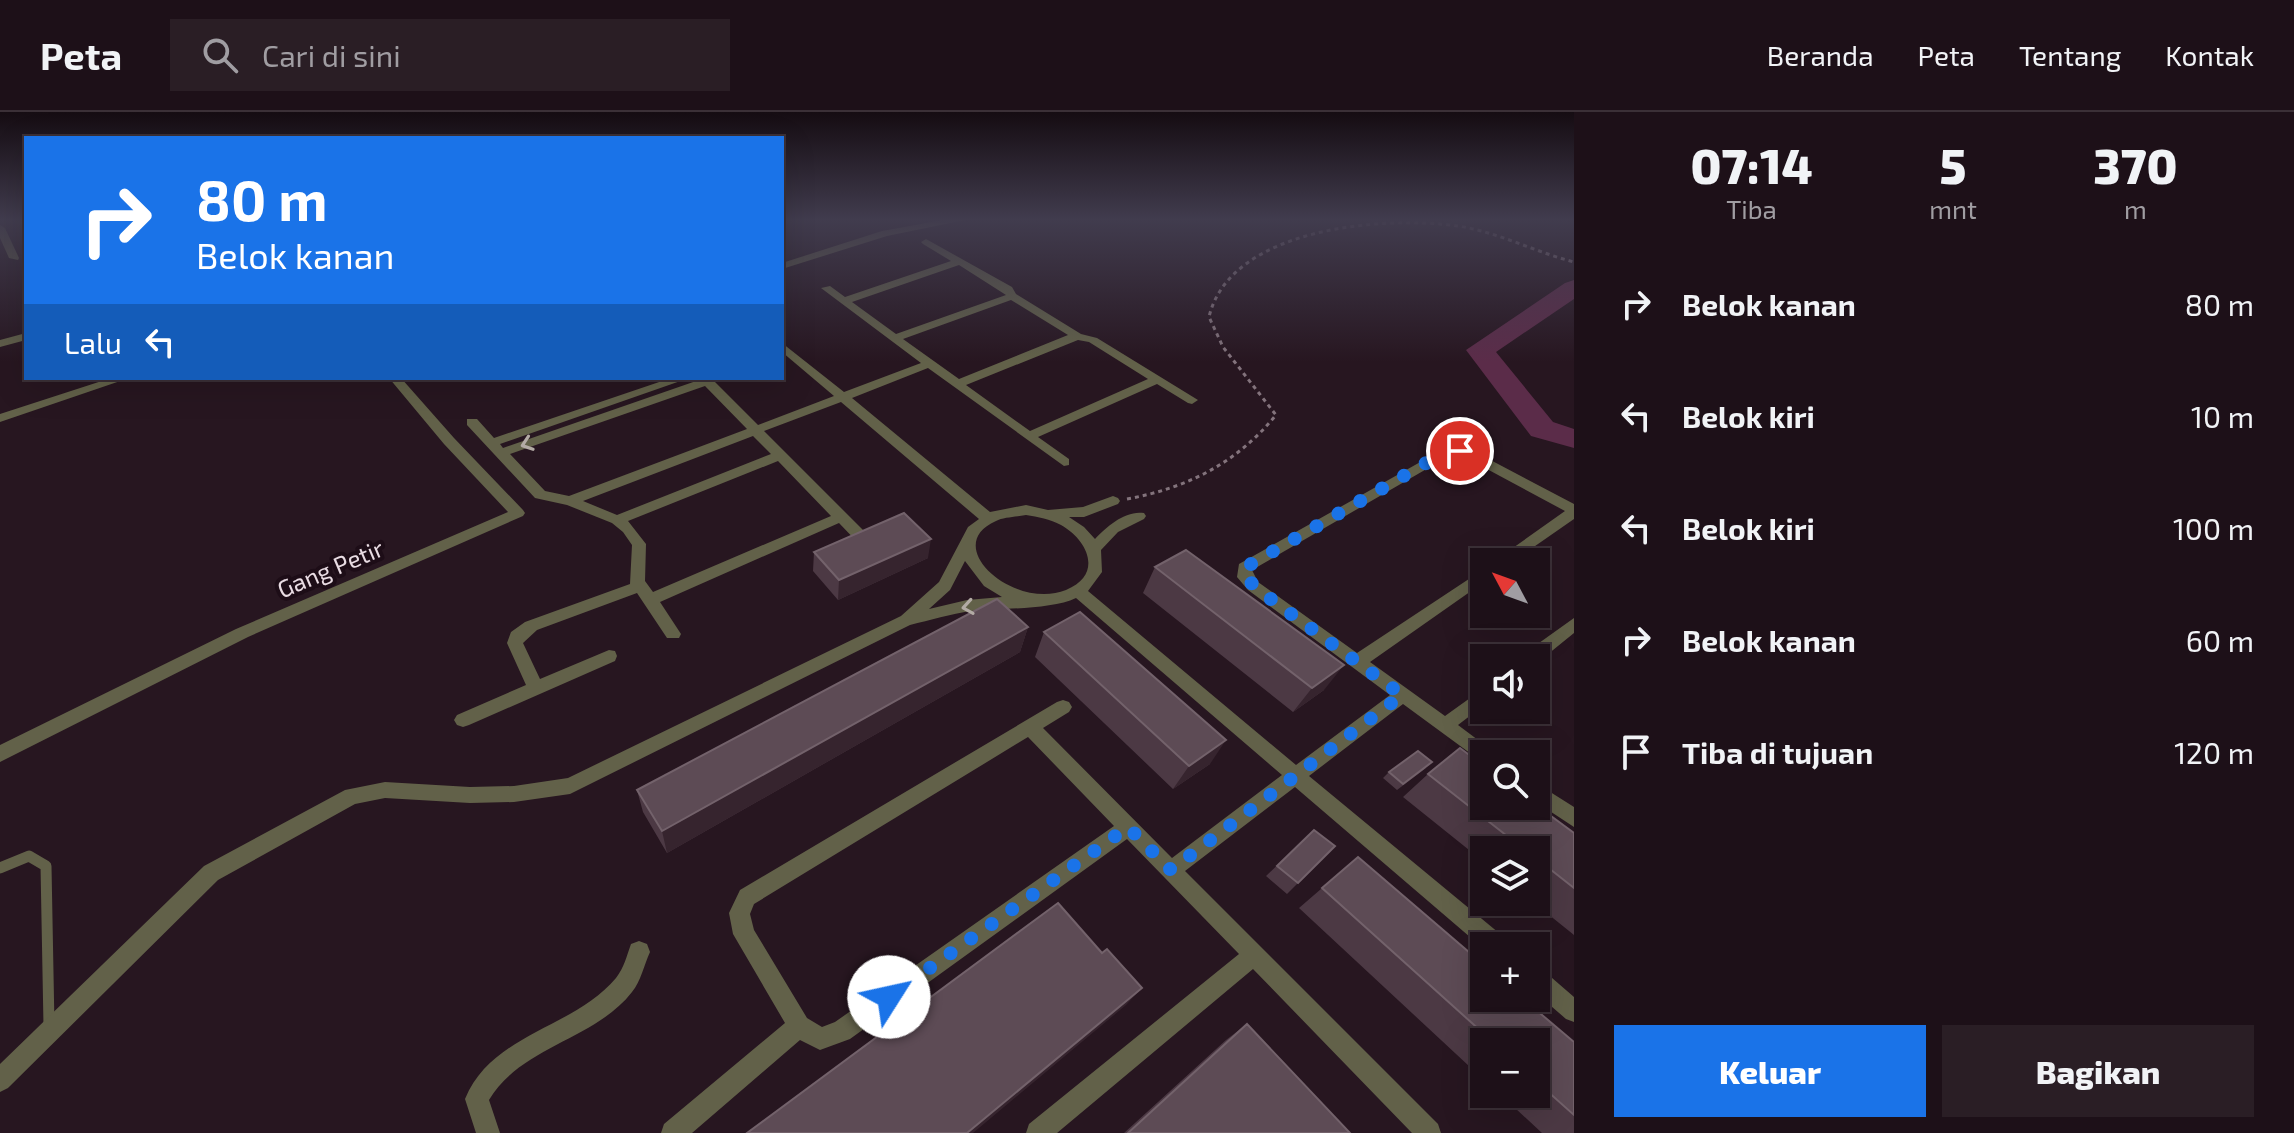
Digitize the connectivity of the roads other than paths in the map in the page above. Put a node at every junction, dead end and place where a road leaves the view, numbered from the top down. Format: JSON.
{"nodes":[{"id":1,"x":943,"y":267,"type":"edge"},
{"id":2,"x":970,"y":267,"type":"edge"},
{"id":3,"x":826,"y":288,"type":"dead end"},
{"id":4,"x":1012,"y":296,"type":"junction"},
{"id":5,"x":843,"y":301,"type":"junction"},
{"id":6,"x":1077,"y":336,"type":"junction"},
{"id":7,"x":24,"y":337,"type":"edge"},
{"id":8,"x":895,"y":338,"type":"junction"},
{"id":9,"x":0,"y":344,"type":"edge"},
{"id":10,"x":784,"y":348,"type":"edge"},
{"id":11,"x":929,"y":364,"type":"junction"},
{"id":12,"x":1158,"y":379,"type":"junction"},
{"id":13,"x":110,"y":380,"type":"edge"},
{"id":14,"x":397,"y":380,"type":"edge"},
{"id":15,"x":678,"y":380,"type":"edge"},
{"id":16,"x":705,"y":380,"type":"edge"},
{"id":17,"x":85,"y":384,"type":"edge"},
{"id":18,"x":958,"y":384,"type":"junction"},
{"id":19,"x":842,"y":396,"type":"junction"},
{"id":20,"x":1192,"y":400,"type":"dead end"},
{"id":21,"x":602,"y":412,"type":"junction"},
{"id":22,"x":0,"y":418,"type":"edge"},
{"id":23,"x":472,"y":422,"type":"dead end"},
{"id":24,"x":755,"y":430,"type":"junction"},
{"id":25,"x":1029,"y":436,"type":"junction"},
{"id":26,"x":496,"y":448,"type":"junction"},
{"id":27,"x":780,"y":455,"type":"junction"},
{"id":28,"x":1064,"y":462,"type":"dead end"},
{"id":29,"x":570,"y":501,"type":"junction"},
{"id":30,"x":1113,"y":501,"type":"road end"},
{"id":31,"x":1574,"y":511,"type":"edge"},
{"id":32,"x":1047,"y":514,"type":"junction"},
{"id":33,"x":1139,"y":516,"type":"dead end"},
{"id":34,"x":841,"y":517,"type":"junction"},
{"id":35,"x":986,"y":517,"type":"junction"},
{"id":36,"x":617,"y":520,"type":"junction"},
{"id":37,"x":867,"y":543,"type":"edge"},
{"id":38,"x":966,"y":545,"type":"junction"},
{"id":39,"x":1521,"y":548,"type":"edge"},
{"id":40,"x":1094,"y":549,"type":"junction"},
{"id":41,"x":1470,"y":584,"type":"edge"},
{"id":42,"x":640,"y":586,"type":"junction"},
{"id":43,"x":1079,"y":592,"type":"junction"},
{"id":44,"x":650,"y":600,"type":"junction"},
{"id":45,"x":1030,"y":600,"type":"junction"},
{"id":46,"x":906,"y":620,"type":"junction"},
{"id":47,"x":1574,"y":624,"type":"edge"},
{"id":48,"x":673,"y":634,"type":"dead end"},
{"id":49,"x":1549,"y":644,"type":"edge"},
{"id":50,"x":609,"y":656,"type":"dead end"},
{"id":51,"x":1357,"y":662,"type":"junction"},
{"id":52,"x":536,"y":688,"type":"junction"},
{"id":53,"x":1402,"y":695,"type":"junction"},
{"id":54,"x":1470,"y":706,"type":"edge"},
{"id":55,"x":1063,"y":707,"type":"dead end"},
{"id":56,"x":463,"y":720,"type":"dead end"},
{"id":57,"x":1445,"y":726,"type":"junction"},
{"id":58,"x":1030,"y":727,"type":"junction"},
{"id":59,"x":1470,"y":744,"type":"edge"},
{"id":60,"x":0,"y":754,"type":"edge"},
{"id":61,"x":1294,"y":776,"type":"junction"},
{"id":62,"x":1550,"y":801,"type":"edge"},
{"id":63,"x":1574,"y":818,"type":"edge"},
{"id":64,"x":1128,"y":827,"type":"junction"},
{"id":65,"x":0,"y":868,"type":"edge"},
{"id":66,"x":1171,"y":870,"type":"junction"},
{"id":67,"x":1480,"y":932,"type":"edge"},
{"id":68,"x":639,"y":952,"type":"dead end"},
{"id":69,"x":1254,"y":955,"type":"junction"},
{"id":70,"x":1550,"y":991,"type":"edge"},
{"id":71,"x":1574,"y":1011,"type":"edge"},
{"id":72,"x":799,"y":1026,"type":"junction"},
{"id":73,"x":49,"y":1032,"type":"junction"},
{"id":74,"x":0,"y":1080,"type":"edge"},
{"id":75,"x":1417,"y":1129,"type":"edge"},
{"id":76,"x":488,"y":1133,"type":"edge"},
{"id":77,"x":673,"y":1133,"type":"edge"},
{"id":78,"x":1038,"y":1133,"type":"edge"}],
"edges":[{"from":1,"to":5,"type":"street"},
{"from":2,"to":4,"type":"street"},
{"from":3,"to":5,"type":"street"},
{"from":4,"to":6,"type":"street"},
{"from":4,"to":8,"type":"street"},
{"from":5,"to":8,"type":"street"},
{"from":6,"to":12,"type":"street"},
{"from":6,"to":18,"type":"street"},
{"from":7,"to":9,"type":"street"},
{"from":8,"to":11,"type":"street"},
{"from":10,"to":19,"type":"street"},
{"from":11,"to":18,"type":"street"},
{"from":11,"to":19,"type":"street"},
{"from":12,"to":20,"type":"street"},
{"from":12,"to":25,"type":"street"},
{"from":13,"to":17,"type":"street"},
{"from":14,"to":60,"type":"street","name":"Gang Petir"},
{"from":15,"to":21,"type":"street"},
{"from":16,"to":21,"type":"street"},
{"from":16,"to":24,"type":"street"},
{"from":17,"to":22,"type":"street"},
{"from":18,"to":25,"type":"street"},
{"from":19,"to":24,"type":"street"},
{"from":19,"to":35,"type":"street"},
{"from":21,"to":26,"type":"street"},
{"from":23,"to":26,"type":"street"},
{"from":24,"to":27,"type":"street"},
{"from":24,"to":29,"type":"street"},
{"from":25,"to":28,"type":"street"},
{"from":26,"to":29,"type":"street"},
{"from":27,"to":34,"type":"street"},
{"from":27,"to":36,"type":"street"},
{"from":29,"to":36,"type":"street"},
{"from":30,"to":32,"type":"street"},
{"from":31,"to":39,"type":"street"},
{"from":31,"to":51,"type":"street"},
{"from":32,"to":35,"type":"street"},
{"from":32,"to":40,"type":"street"},
{"from":33,"to":40,"type":"street"},
{"from":34,"to":37,"type":"street"},
{"from":34,"to":44,"type":"street"},
{"from":35,"to":38,"type":"street"},
{"from":36,"to":42,"type":"street"},
{"from":38,"to":45,"type":"street"},
{"from":38,"to":46,"type":"street"},
{"from":40,"to":43,"type":"street"},
{"from":41,"to":51,"type":"street"},
{"from":42,"to":44,"type":"street"},
{"from":42,"to":52,"type":"street"},
{"from":43,"to":45,"type":"street"},
{"from":43,"to":61,"type":"street"},
{"from":44,"to":48,"type":"street"},
{"from":45,"to":46,"type":"street","one_way":true},
{"from":46,"to":73,"type":"street"},
{"from":47,"to":49,"type":"street"},
{"from":50,"to":52,"type":"street"},
{"from":51,"to":53,"type":"street"},
{"from":52,"to":56,"type":"street"},
{"from":53,"to":57,"type":"street"},
{"from":53,"to":61,"type":"street"},
{"from":54,"to":57,"type":"street"},
{"from":55,"to":58,"type":"street"},
{"from":57,"to":59,"type":"street"},
{"from":58,"to":64,"type":"street"},
{"from":58,"to":72,"type":"street"},
{"from":61,"to":66,"type":"street"},
{"from":61,"to":67,"type":"street"},
{"from":62,"to":63,"type":"street"},
{"from":64,"to":66,"type":"street"},
{"from":64,"to":72,"type":"street"},
{"from":65,"to":73,"type":"lane"},
{"from":66,"to":69,"type":"street"},
{"from":68,"to":76,"type":"street"},
{"from":69,"to":75,"type":"street"},
{"from":69,"to":78,"type":"street"},
{"from":70,"to":71,"type":"street"},
{"from":72,"to":77,"type":"street"},
{"from":73,"to":74,"type":"street"}]}
